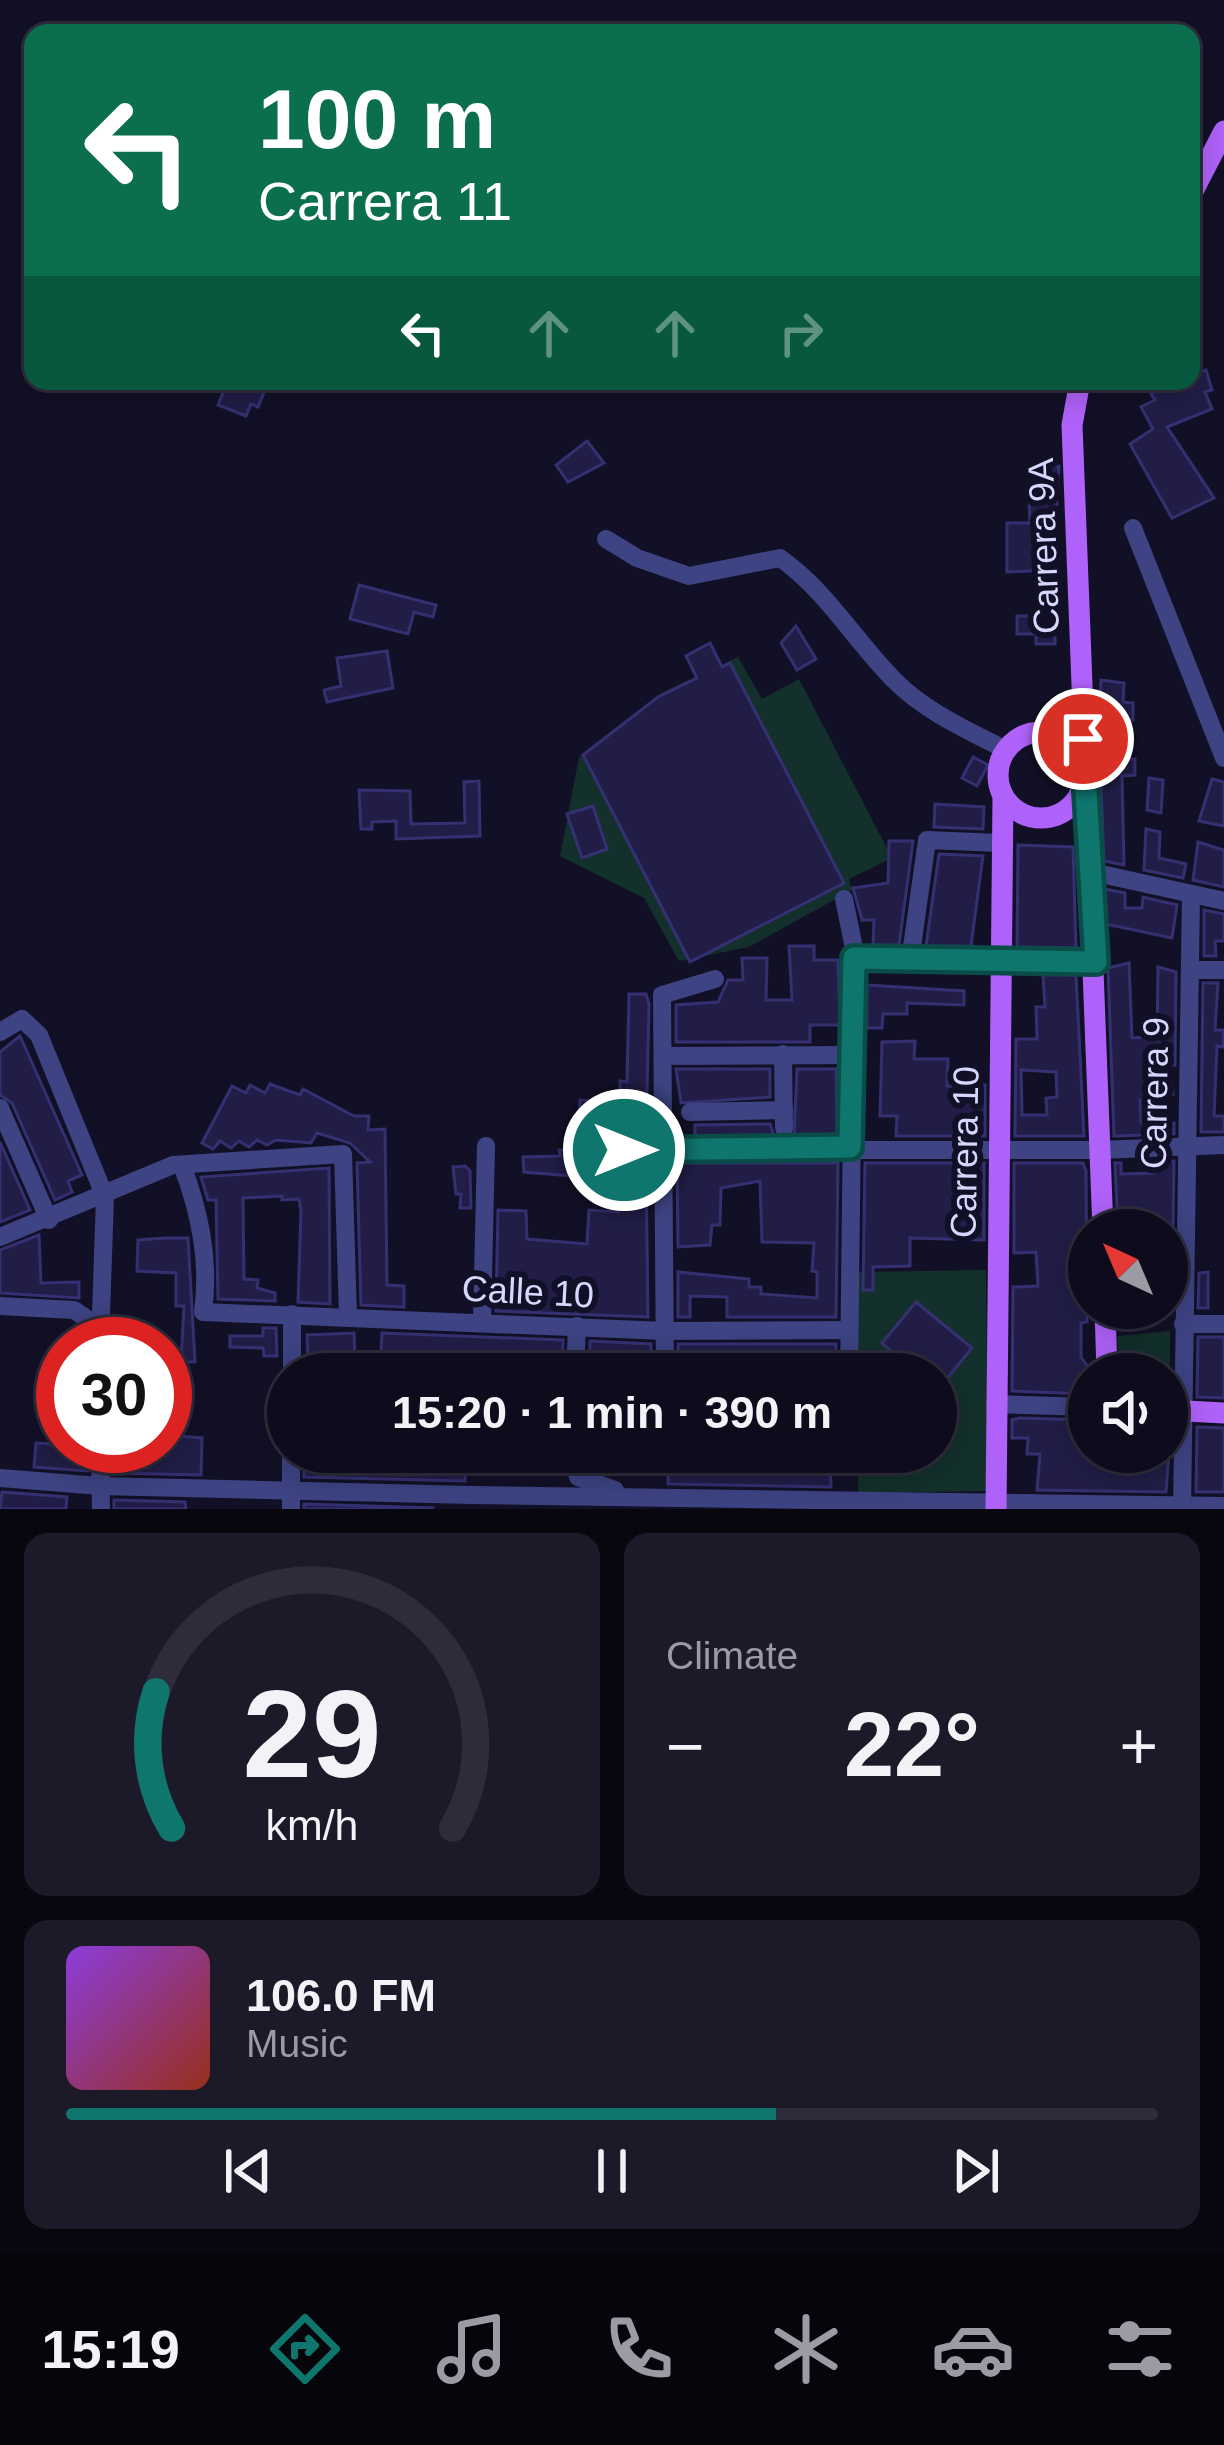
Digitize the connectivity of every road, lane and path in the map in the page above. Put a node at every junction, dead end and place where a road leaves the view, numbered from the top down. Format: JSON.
{"nodes":[{"id":1,"x":1224,"y":131,"type":"edge"},
{"id":2,"x":1200,"y":178,"type":"edge"},
{"id":3,"x":1078,"y":390,"type":"edge"},
{"id":4,"x":1133,"y":528,"type":"dead end"},
{"id":5,"x":606,"y":539,"type":"dead end"},
{"id":6,"x":1082,"y":710,"type":"junction"},
{"id":7,"x":1058,"y":735,"type":"junction"},
{"id":8,"x":1006,"y":750,"type":"junction"},
{"id":9,"x":1224,"y":758,"type":"edge"},
{"id":10,"x":1084,"y":776,"type":"junction"},
{"id":11,"x":1004,"y":796,"type":"junction"},
{"id":12,"x":1000,"y":843,"type":"junction"},
{"id":13,"x":1092,"y":872,"type":"junction"},
{"id":14,"x":1191,"y":894,"type":"junction"},
{"id":15,"x":844,"y":899,"type":"dead end"},
{"id":16,"x":1224,"y":901,"type":"edge"},
{"id":17,"x":854,"y":958,"type":"junction"},
{"id":18,"x":910,"y":961,"type":"junction"},
{"id":19,"x":999,"y":962,"type":"junction"},
{"id":20,"x":1096,"y":962,"type":"junction"},
{"id":21,"x":1190,"y":970,"type":"junction"},
{"id":22,"x":1224,"y":970,"type":"edge"},
{"id":23,"x":715,"y":979,"type":"dead end"},
{"id":24,"x":0,"y":1032,"type":"edge"},
{"id":25,"x":783,"y":1054,"type":"junction"},
{"id":26,"x":852,"y":1055,"type":"junction"},
{"id":27,"x":664,"y":1056,"type":"junction"},
{"id":28,"x":0,"y":1108,"type":"edge"},
{"id":29,"x":690,"y":1112,"type":"dead end"},
{"id":30,"x":1224,"y":1145,"type":"edge"},
{"id":31,"x":486,"y":1146,"type":"dead end"},
{"id":32,"x":997,"y":1146,"type":"junction"},
{"id":33,"x":850,"y":1147,"type":"junction"},
{"id":34,"x":1186,"y":1147,"type":"junction"},
{"id":35,"x":584,"y":1150,"type":"dead end"},
{"id":36,"x":664,"y":1150,"type":"junction"},
{"id":37,"x":1100,"y":1150,"type":"junction"},
{"id":38,"x":182,"y":1165,"type":"junction"},
{"id":39,"x":105,"y":1197,"type":"junction"},
{"id":40,"x":1101,"y":1209,"type":"edge"},
{"id":41,"x":1185,"y":1209,"type":"edge"},
{"id":42,"x":49,"y":1220,"type":"junction"},
{"id":43,"x":0,"y":1237,"type":"edge"},
{"id":44,"x":0,"y":1306,"type":"edge"},
{"id":45,"x":292,"y":1314,"type":"junction"},
{"id":46,"x":348,"y":1316,"type":"junction"},
{"id":47,"x":81,"y":1317,"type":"edge"},
{"id":48,"x":101,"y":1317,"type":"edge"},
{"id":49,"x":482,"y":1322,"type":"junction"},
{"id":50,"x":1188,"y":1324,"type":"edge"},
{"id":51,"x":1224,"y":1324,"type":"edge"},
{"id":52,"x":577,"y":1326,"type":"junction"},
{"id":53,"x":665,"y":1330,"type":"junction"},
{"id":54,"x":849,"y":1330,"type":"junction"},
{"id":55,"x":292,"y":1353,"type":"edge"},
{"id":56,"x":576,"y":1353,"type":"edge"},
{"id":57,"x":665,"y":1353,"type":"edge"},
{"id":58,"x":849,"y":1353,"type":"edge"},
{"id":59,"x":995,"y":1404,"type":"junction"},
{"id":60,"x":1068,"y":1406,"type":"edge"},
{"id":61,"x":1188,"y":1412,"type":"edge"},
{"id":62,"x":1224,"y":1413,"type":"edge"},
{"id":63,"x":100,"y":1473,"type":"edge"},
{"id":64,"x":577,"y":1473,"type":"edge"},
{"id":65,"x":1179,"y":1473,"type":"edge"},
{"id":66,"x":0,"y":1478,"type":"edge"},
{"id":67,"x":100,"y":1486,"type":"junction"},
{"id":68,"x":630,"y":1497,"type":"junction"},
{"id":69,"x":291,"y":1499,"type":"edge"},
{"id":70,"x":355,"y":1500,"type":"edge"},
{"id":71,"x":733,"y":1504,"type":"edge"},
{"id":72,"x":848,"y":1505,"type":"edge"},
{"id":73,"x":996,"y":1506,"type":"edge"},
{"id":74,"x":1224,"y":1506,"type":"edge"},
{"id":75,"x":1182,"y":1508,"type":"edge"},
{"id":76,"x":100,"y":1509,"type":"edge"}],
"edges":[{"from":1,"to":2,"type":"main road"},
{"from":3,"to":6,"type":"main road","name":"Carrera 9A"},
{"from":4,"to":9,"type":"street"},
{"from":5,"to":8,"type":"street"},
{"from":6,"to":7,"type":"main road"},
{"from":6,"to":10,"type":"main road","name":"Carrera 9A"},
{"from":7,"to":8,"type":"main road"},
{"from":7,"to":10,"type":"main road"},
{"from":8,"to":11,"type":"main road"},
{"from":10,"to":11,"type":"main road"},
{"from":10,"to":13,"type":"main road","name":"Carrera 9A"},
{"from":11,"to":12,"type":"main road","name":"Carrera 10"},
{"from":12,"to":18,"type":"street"},
{"from":12,"to":19,"type":"main road","name":"Carrera 10"},
{"from":13,"to":14,"type":"street"},
{"from":13,"to":20,"type":"main road","name":"Carrera 9A"},
{"from":14,"to":16,"type":"street"},
{"from":14,"to":21,"type":"street","name":"Carrera 9"},
{"from":15,"to":17,"type":"street"},
{"from":17,"to":18,"type":"street"},
{"from":17,"to":26,"type":"street"},
{"from":18,"to":19,"type":"street"},
{"from":19,"to":20,"type":"street"},
{"from":19,"to":32,"type":"main road","name":"Carrera 10"},
{"from":20,"to":37,"type":"main road","name":"Carrera 9A"},
{"from":21,"to":22,"type":"street"},
{"from":21,"to":34,"type":"street","name":"Carrera 9"},
{"from":23,"to":27,"type":"street"},
{"from":24,"to":39,"type":"street"},
{"from":25,"to":26,"type":"street"},
{"from":25,"to":27,"type":"street"},
{"from":25,"to":29,"type":"street"},
{"from":26,"to":33,"type":"street"},
{"from":27,"to":36,"type":"street"},
{"from":28,"to":42,"type":"street"},
{"from":30,"to":34,"type":"street"},
{"from":31,"to":49,"type":"street"},
{"from":32,"to":33,"type":"street"},
{"from":32,"to":37,"type":"street"},
{"from":32,"to":59,"type":"main road","name":"Carrera 10"},
{"from":33,"to":36,"type":"street"},
{"from":33,"to":54,"type":"street"},
{"from":34,"to":37,"type":"street"},
{"from":34,"to":41,"type":"street","name":"Carrera 9"},
{"from":35,"to":36,"type":"street"},
{"from":36,"to":53,"type":"street"},
{"from":37,"to":40,"type":"main road","name":"Carrera 9A"},
{"from":38,"to":39,"type":"street"},
{"from":38,"to":45,"type":"street","name":"Calle 10"},
{"from":38,"to":46,"type":"street"},
{"from":39,"to":42,"type":"street"},
{"from":39,"to":48,"type":"street"},
{"from":42,"to":43,"type":"street"},
{"from":44,"to":47,"type":"street"},
{"from":45,"to":46,"type":"street","name":"Calle 10"},
{"from":45,"to":55,"type":"street"},
{"from":46,"to":49,"type":"street","name":"Calle 10"},
{"from":49,"to":52,"type":"street","name":"Calle 10"},
{"from":50,"to":51,"type":"street"},
{"from":52,"to":53,"type":"street","name":"Calle 10"},
{"from":52,"to":56,"type":"street"},
{"from":53,"to":54,"type":"street","name":"Calle 10"},
{"from":53,"to":57,"type":"street"},
{"from":54,"to":58,"type":"street"},
{"from":59,"to":60,"type":"street"},
{"from":59,"to":73,"type":"main road","name":"Carrera 10"},
{"from":61,"to":62,"type":"main road"},
{"from":63,"to":67,"type":"street"},
{"from":64,"to":68,"type":"street"},
{"from":65,"to":75,"type":"street","name":"Carrera 9"},
{"from":66,"to":67,"type":"street"},
{"from":67,"to":69,"type":"street"},
{"from":67,"to":76,"type":"street"},
{"from":68,"to":70,"type":"street"},
{"from":68,"to":71,"type":"street"},
{"from":69,"to":70,"type":"street"},
{"from":71,"to":72,"type":"street"},
{"from":72,"to":73,"type":"street"},
{"from":73,"to":75,"type":"street"},
{"from":74,"to":75,"type":"street"}]}
